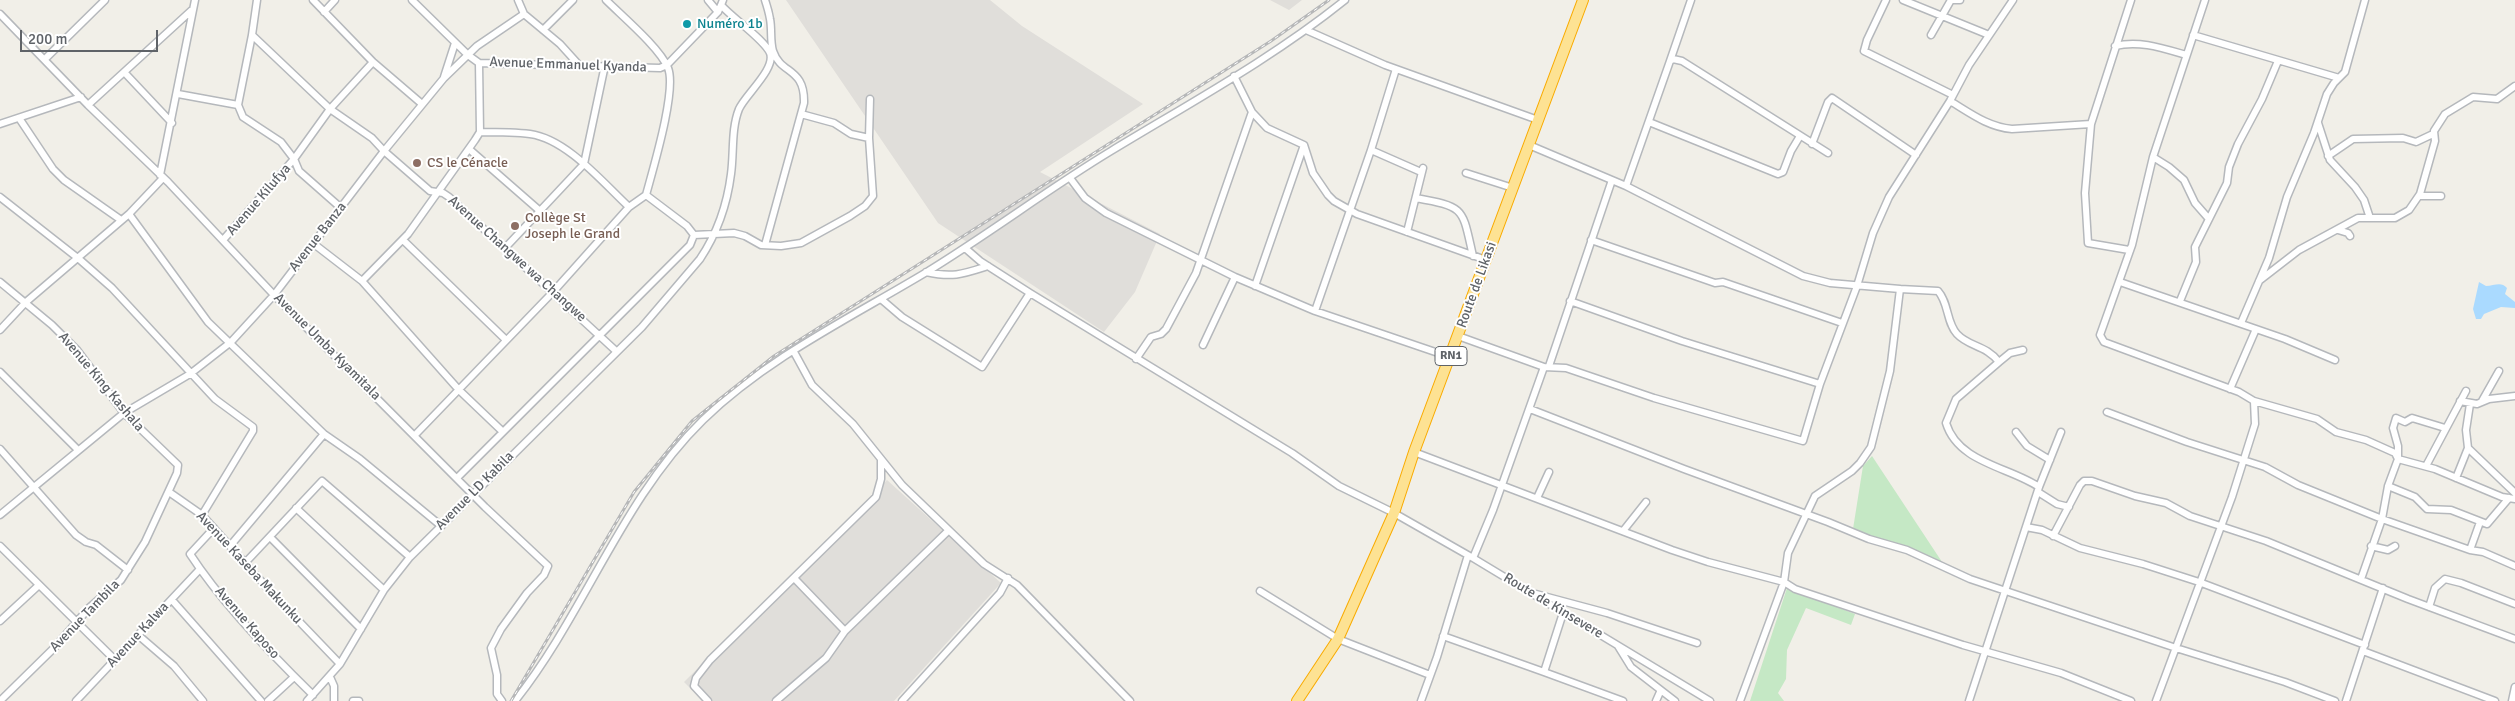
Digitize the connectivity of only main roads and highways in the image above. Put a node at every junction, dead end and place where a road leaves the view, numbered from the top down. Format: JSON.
{"nodes":[{"id":1,"x":1583,"y":0,"type":"edge"},
{"id":2,"x":1297,"y":701,"type":"edge"}],
"edges":[{"from":1,"to":2,"type":"highway","name":"Route de Likasi","number":"RN1"}]}
